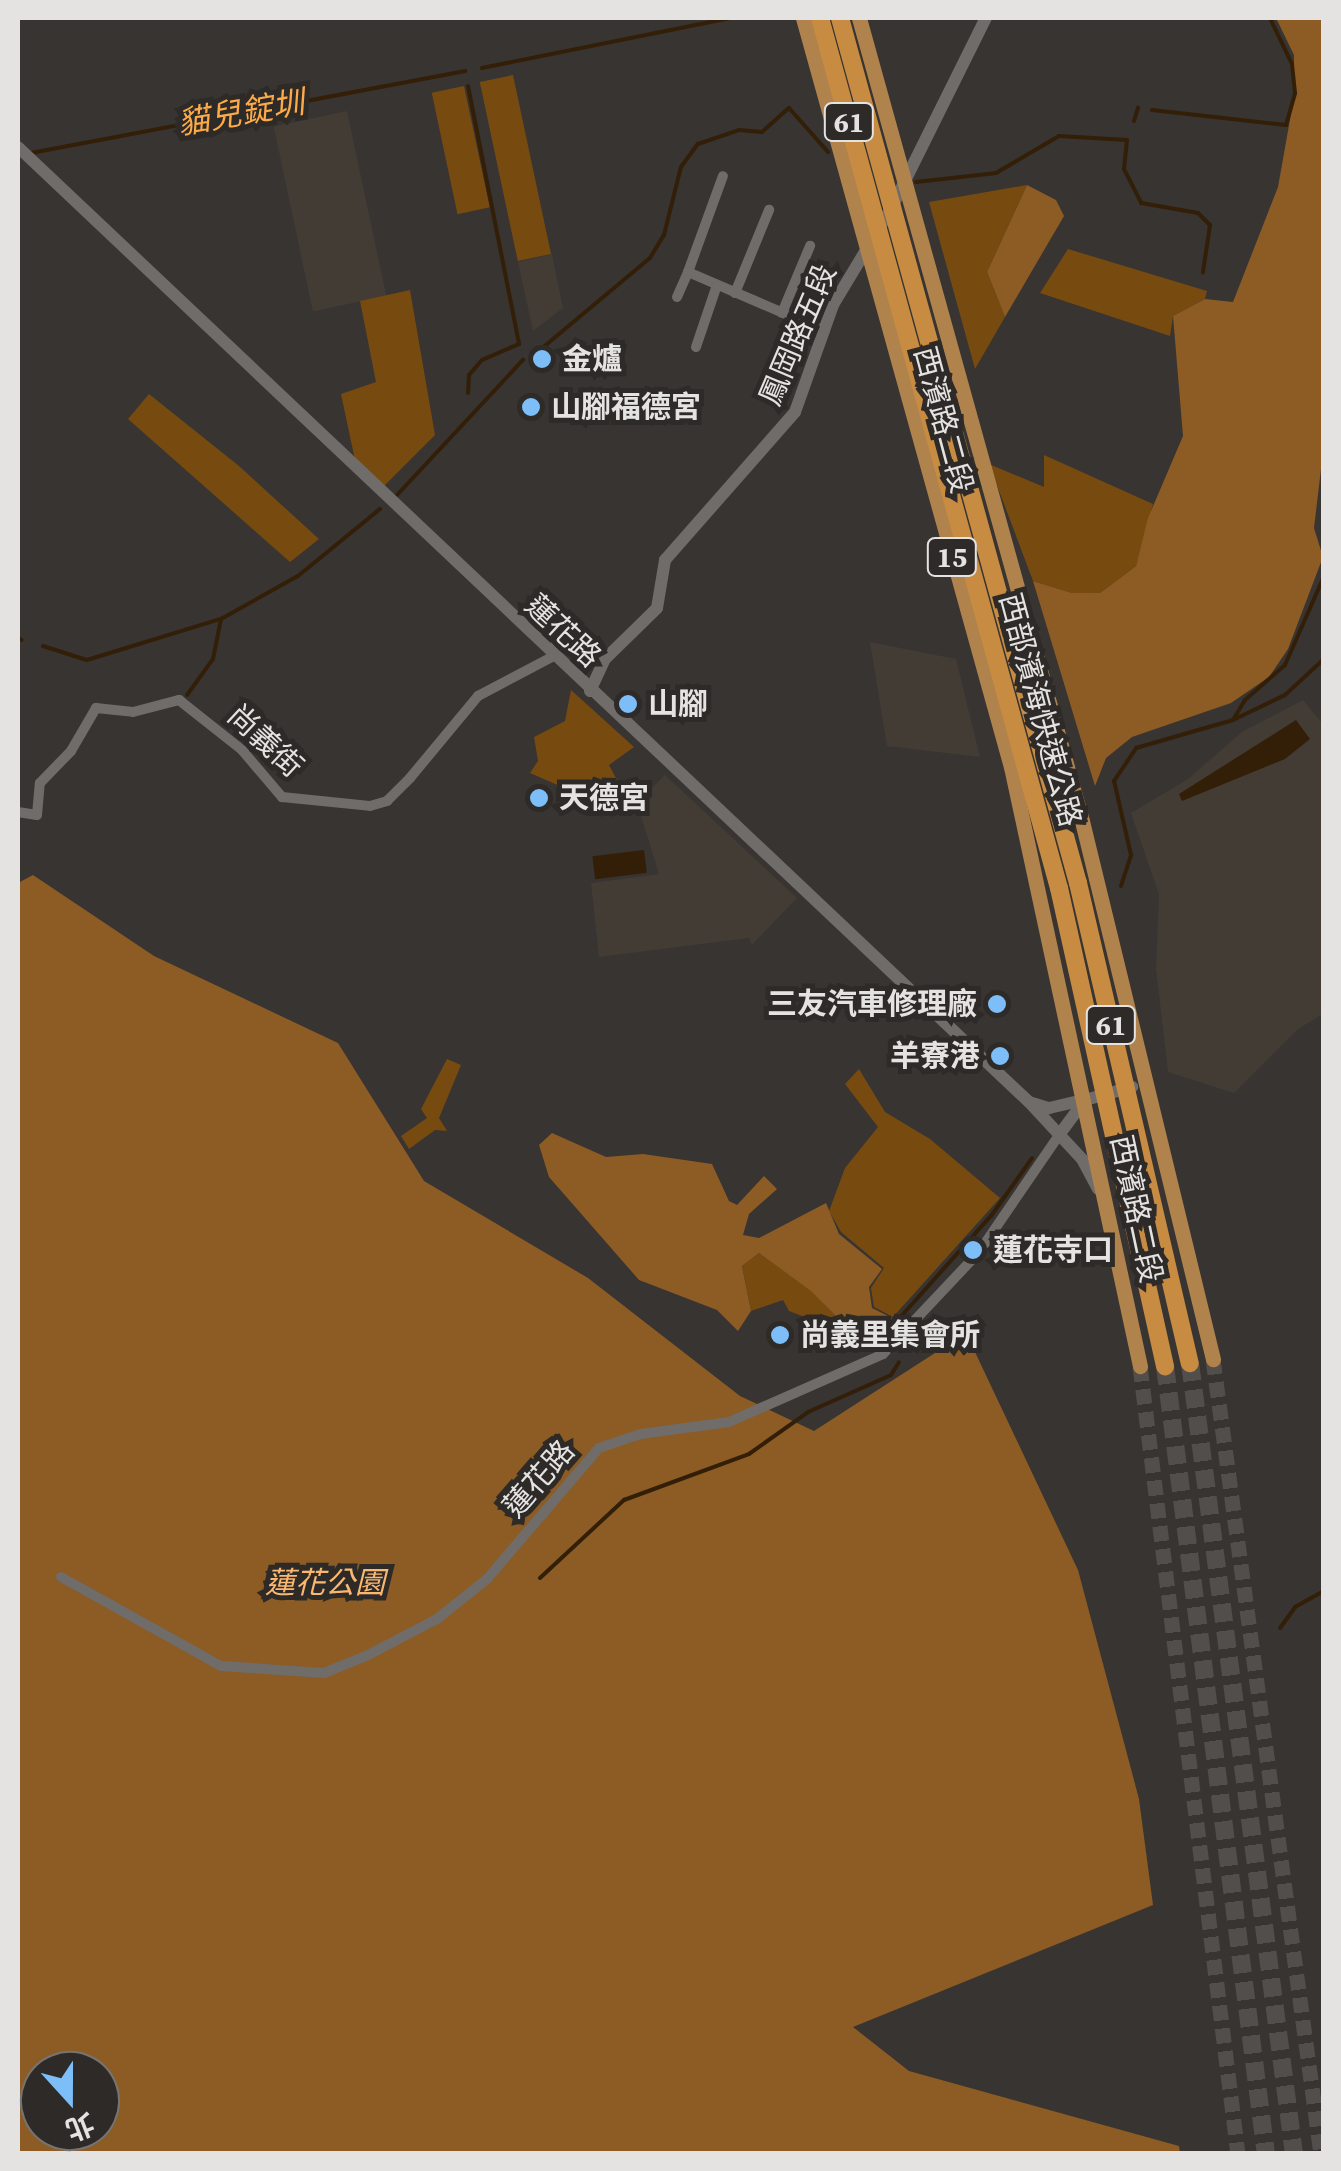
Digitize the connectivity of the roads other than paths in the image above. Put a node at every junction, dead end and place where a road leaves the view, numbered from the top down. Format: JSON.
{"nodes":[{"id":1,"x":804,"y":18,"type":"edge"},
{"id":2,"x":820,"y":18,"type":"edge"},
{"id":3,"x":840,"y":18,"type":"edge"},
{"id":4,"x":860,"y":18,"type":"edge"},
{"id":5,"x":986,"y":18,"type":"edge"},
{"id":6,"x":18,"y":148,"type":"edge"},
{"id":7,"x":724,"y":176,"type":"dead end"},
{"id":8,"x":904,"y":183,"type":"junction"},
{"id":9,"x":892,"y":207,"type":"junction"},
{"id":10,"x":769,"y":210,"type":"dead end"},
{"id":11,"x":878,"y":227,"type":"junction"},
{"id":12,"x":810,"y":246,"type":"dead end"},
{"id":13,"x":867,"y":246,"type":"junction"},
{"id":14,"x":688,"y":272,"type":"junction"},
{"id":15,"x":718,"y":285,"type":"junction"},
{"id":16,"x":735,"y":293,"type":"junction"},
{"id":17,"x":677,"y":297,"type":"dead end"},
{"id":18,"x":782,"y":313,"type":"junction"},
{"id":19,"x":825,"y":331,"type":"junction"},
{"id":20,"x":696,"y":347,"type":"dead end"},
{"id":21,"x":554,"y":656,"type":"junction"},
{"id":22,"x":590,"y":691,"type":"junction"},
{"id":23,"x":18,"y":812,"type":"edge"},
{"id":24,"x":1068,"y":885,"type":"junction"},
{"id":25,"x":1147,"y":1083,"type":"junction"},
{"id":26,"x":1085,"y":1100,"type":"junction"},
{"id":27,"x":1029,"y":1102,"type":"junction"},
{"id":28,"x":1059,"y":1135,"type":"junction"},
{"id":29,"x":1108,"y":1208,"type":"junction"},
{"id":30,"x":1213,"y":1359,"type":"tunnel mouth"},
{"id":31,"x":1190,"y":1363,"type":"tunnel mouth"},
{"id":32,"x":1140,"y":1366,"type":"tunnel mouth"},
{"id":33,"x":1165,"y":1366,"type":"tunnel mouth"},
{"id":34,"x":61,"y":1577,"type":"dead end"}],
"edges":[{"from":1,"to":13,"type":"main road","name":"西濱路二段","number":"15"},
{"from":2,"to":11,"type":"highway","name":"西部濱海快速公路","number":"61"},
{"from":3,"to":9,"type":"highway","name":"西部濱海快速公路","number":"61"},
{"from":4,"to":8,"type":"main road","name":"西濱路二段","number":"15"},
{"from":5,"to":8,"type":"street","name":"鳳岡路五段"},
{"from":6,"to":21,"type":"street","name":"蓮花路"},
{"from":7,"to":14,"type":"street"},
{"from":8,"to":9,"type":"street","name":"鳳岡路五段"},
{"from":8,"to":25,"type":"main road","name":"西濱路二段","number":"15"},
{"from":9,"to":11,"type":"street","name":"鳳岡路五段"},
{"from":9,"to":24,"type":"highway","name":"西部濱海快速公路","number":"61"},
{"from":10,"to":16,"type":"street"},
{"from":11,"to":13,"type":"street","name":"鳳岡路五段"},
{"from":11,"to":24,"type":"highway","name":"西部濱海快速公路","number":"61"},
{"from":12,"to":18,"type":"street"},
{"from":13,"to":19,"type":"street","name":"鳳岡路五段"},
{"from":13,"to":26,"type":"main road","name":"西濱路二段","number":"15"},
{"from":14,"to":15,"type":"street"},
{"from":14,"to":17,"type":"street"},
{"from":15,"to":16,"type":"street"},
{"from":15,"to":20,"type":"street"},
{"from":16,"to":18,"type":"street"},
{"from":18,"to":19,"type":"street"},
{"from":19,"to":22,"type":"street","name":"鳳岡路五段"},
{"from":21,"to":22,"type":"street","name":"蓮花路"},
{"from":21,"to":23,"type":"street","name":"尚義街"},
{"from":22,"to":27,"type":"street","name":"蓮花路"},
{"from":24,"to":31,"type":"highway","name":"西部濱海快速公路","number":"61"},
{"from":24,"to":33,"type":"highway","name":"西部濱海快速公路","number":"61"},
{"from":25,"to":26,"type":"street"},
{"from":25,"to":30,"type":"main road","name":"西濱路二段","number":"15"},
{"from":26,"to":27,"type":"street"},
{"from":26,"to":28,"type":"street","name":"蓮花路"},
{"from":26,"to":29,"type":"main road","name":"西濱路二段","number":"15"},
{"from":27,"to":28,"type":"street","name":"蓮花路"},
{"from":28,"to":29,"type":"street"},
{"from":28,"to":34,"type":"street","name":"蓮花路"},
{"from":29,"to":32,"type":"main road","name":"西濱路二段","number":"15"}]}
